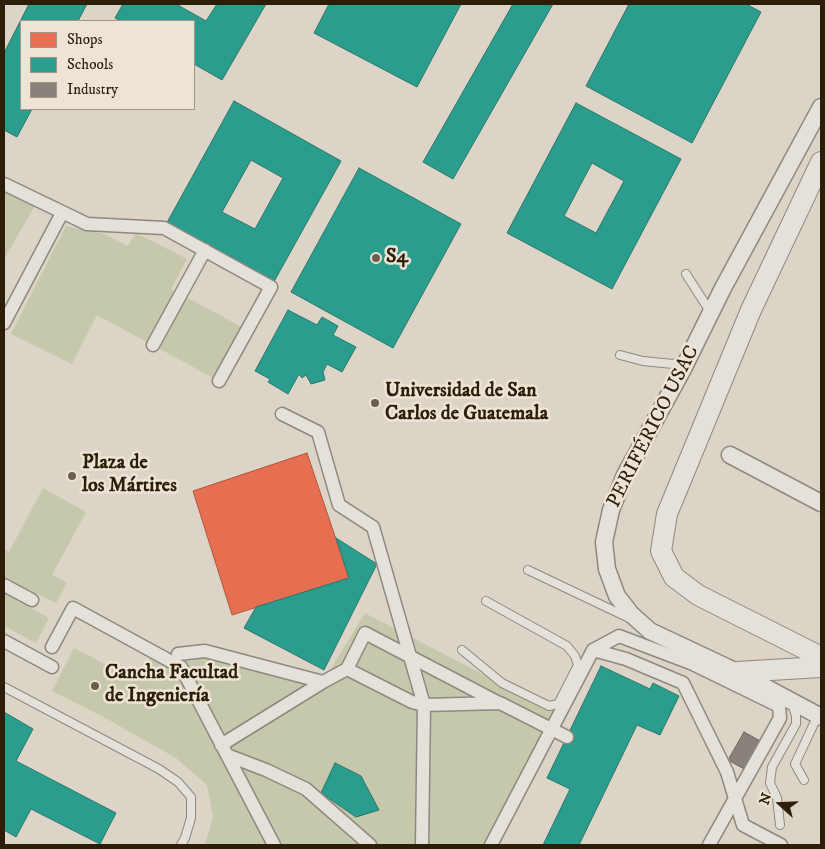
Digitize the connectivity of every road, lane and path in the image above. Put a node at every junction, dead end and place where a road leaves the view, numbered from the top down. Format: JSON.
{"nodes":[{"id":1,"x":821,"y":107,"type":"edge"},
{"id":2,"x":821,"y":162,"type":"edge"},
{"id":3,"x":4,"y":184,"type":"edge"},
{"id":4,"x":62,"y":213,"type":"junction"},
{"id":5,"x":205,"y":250,"type":"junction"},
{"id":6,"x":686,"y":274,"type":"dead end"},
{"id":7,"x":711,"y":313,"type":"junction"},
{"id":8,"x":4,"y":323,"type":"edge"},
{"id":9,"x":153,"y":345,"type":"dead end"},
{"id":10,"x":620,"y":355,"type":"dead end"},
{"id":11,"x":688,"y":358,"type":"junction"},
{"id":12,"x":219,"y":381,"type":"dead end"},
{"id":13,"x":282,"y":414,"type":"dead end"},
{"id":14,"x":730,"y":455,"type":"dead end"},
{"id":15,"x":821,"y":504,"type":"edge"},
{"id":16,"x":528,"y":570,"type":"dead end"},
{"id":17,"x":4,"y":585,"type":"edge"},
{"id":18,"x":32,"y":600,"type":"dead end"},
{"id":19,"x":486,"y":601,"type":"dead end"},
{"id":20,"x":644,"y":626,"type":"junction"},
{"id":21,"x":4,"y":641,"type":"edge"},
{"id":22,"x":52,"y":647,"type":"dead end"},
{"id":23,"x":462,"y":650,"type":"dead end"},
{"id":24,"x":593,"y":650,"type":"junction"},
{"id":25,"x":178,"y":654,"type":"dead end"},
{"id":26,"x":409,"y":656,"type":"junction"},
{"id":27,"x":821,"y":657,"type":"edge"},
{"id":28,"x":821,"y":666,"type":"edge"},
{"id":29,"x":52,"y":667,"type":"dead end"},
{"id":30,"x":347,"y":669,"type":"junction"},
{"id":31,"x":737,"y":672,"type":"junction"},
{"id":32,"x":323,"y":682,"type":"junction"},
{"id":33,"x":4,"y":687,"type":"edge"},
{"id":34,"x":790,"y":701,"type":"junction"},
{"id":35,"x":500,"y":703,"type":"junction"},
{"id":36,"x":424,"y":705,"type":"junction"},
{"id":37,"x":820,"y":716,"type":"edge"},
{"id":38,"x":551,"y":729,"type":"junction"},
{"id":39,"x":567,"y":737,"type":"dead end"},
{"id":40,"x":224,"y":750,"type":"junction"},
{"id":41,"x":804,"y":780,"type":"dead end"},
{"id":42,"x":735,"y":796,"type":"junction"},
{"id":43,"x":780,"y":825,"type":"dead end"},
{"id":44,"x":182,"y":845,"type":"edge"},
{"id":45,"x":274,"y":845,"type":"edge"},
{"id":46,"x":370,"y":845,"type":"edge"},
{"id":47,"x":422,"y":845,"type":"edge"},
{"id":48,"x":490,"y":845,"type":"edge"},
{"id":49,"x":708,"y":845,"type":"edge"},
{"id":50,"x":781,"y":845,"type":"edge"}],
"edges":[{"from":1,"to":7,"type":"street","name":"PERIFÉRICO USAC"},
{"from":2,"to":27,"type":"street","name":"PERIFÉRICO USAC"},
{"from":3,"to":4,"type":"street"},
{"from":4,"to":5,"type":"street"},
{"from":4,"to":8,"type":"street"},
{"from":5,"to":9,"type":"street"},
{"from":5,"to":12,"type":"street"},
{"from":6,"to":7,"type":"lane"},
{"from":7,"to":11,"type":"street","name":"PERIFÉRICO USAC"},
{"from":10,"to":11,"type":"lane"},
{"from":11,"to":20,"type":"street","name":"PERIFÉRICO USAC"},
{"from":13,"to":26,"type":"street"},
{"from":14,"to":15,"type":"street"},
{"from":16,"to":20,"type":"lane"},
{"from":17,"to":18,"type":"street"},
{"from":19,"to":23,"type":"lane"},
{"from":20,"to":31,"type":"street","name":"PERIFÉRICO USAC"},
{"from":21,"to":29,"type":"street"},
{"from":22,"to":40,"type":"street"},
{"from":24,"to":38,"type":"street"},
{"from":24,"to":42,"type":"street"},
{"from":24,"to":42,"type":"street"},
{"from":25,"to":32,"type":"street"},
{"from":26,"to":30,"type":"street"},
{"from":26,"to":35,"type":"street"},
{"from":26,"to":36,"type":"street"},
{"from":28,"to":31,"type":"street"},
{"from":30,"to":32,"type":"street"},
{"from":30,"to":36,"type":"street"},
{"from":31,"to":34,"type":"street","name":"PERIFÉRICO USAC"},
{"from":32,"to":40,"type":"street"},
{"from":33,"to":44,"type":"lane"},
{"from":34,"to":37,"type":"street","name":"PERIFÉRICO USAC"},
{"from":34,"to":43,"type":"lane"},
{"from":35,"to":36,"type":"street"},
{"from":35,"to":38,"type":"street"},
{"from":36,"to":47,"type":"street"},
{"from":37,"to":41,"type":"lane"},
{"from":38,"to":39,"type":"street"},
{"from":38,"to":48,"type":"street"},
{"from":40,"to":45,"type":"street"},
{"from":40,"to":46,"type":"street"},
{"from":42,"to":49,"type":"street"},
{"from":42,"to":50,"type":"street"}]}
